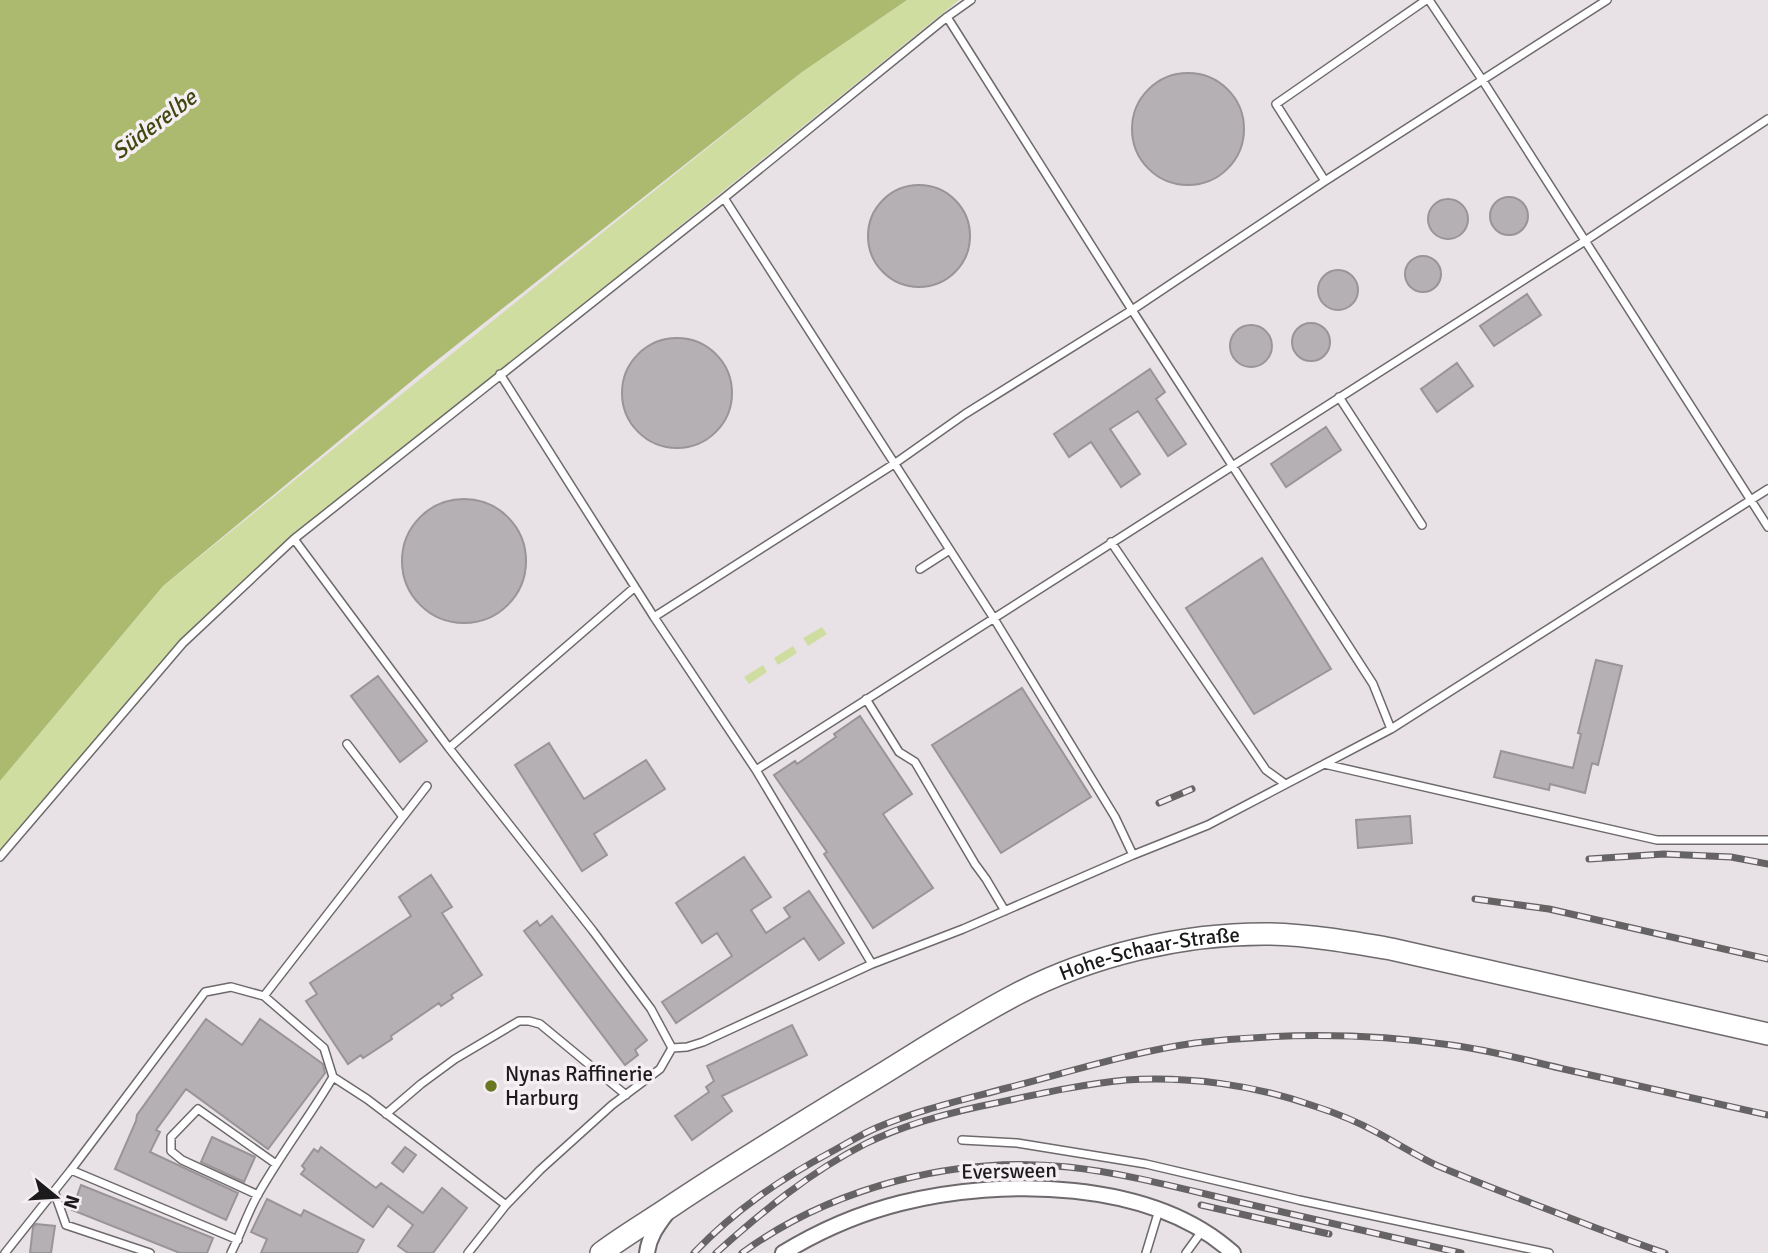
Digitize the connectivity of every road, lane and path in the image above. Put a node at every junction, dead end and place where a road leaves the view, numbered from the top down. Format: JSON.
{"nodes":[{"id":1,"x":971,"y":0,"type":"edge"},
{"id":2,"x":1427,"y":0,"type":"edge"},
{"id":3,"x":1607,"y":0,"type":"edge"},
{"id":4,"x":947,"y":17,"type":"junction"},
{"id":5,"x":1483,"y":81,"type":"junction"},
{"id":6,"x":1768,"y":119,"type":"edge"},
{"id":7,"x":1325,"y":181,"type":"junction"},
{"id":8,"x":723,"y":198,"type":"junction"},
{"id":9,"x":1585,"y":241,"type":"junction"},
{"id":10,"x":1132,"y":310,"type":"junction"},
{"id":11,"x":500,"y":374,"type":"junction"},
{"id":12,"x":1339,"y":397,"type":"junction"},
{"id":13,"x":894,"y":464,"type":"junction"},
{"id":14,"x":1233,"y":465,"type":"junction"},
{"id":15,"x":1768,"y":489,"type":"edge"},
{"id":16,"x":1752,"y":500,"type":"junction"},
{"id":17,"x":1422,"y":525,"type":"dead end"},
{"id":18,"x":1768,"y":527,"type":"edge"},
{"id":19,"x":294,"y":539,"type":"junction"},
{"id":20,"x":1111,"y":542,"type":"junction"},
{"id":21,"x":948,"y":551,"type":"junction"},
{"id":22,"x":920,"y":569,"type":"dead end"},
{"id":23,"x":635,"y":587,"type":"junction"},
{"id":24,"x":654,"y":617,"type":"junction"},
{"id":25,"x":993,"y":618,"type":"junction"},
{"id":26,"x":866,"y":699,"type":"junction"},
{"id":27,"x":1391,"y":729,"type":"junction"},
{"id":28,"x":347,"y":744,"type":"dead end"},
{"id":29,"x":449,"y":748,"type":"junction"},
{"id":30,"x":1324,"y":764,"type":"junction"},
{"id":31,"x":756,"y":770,"type":"junction"},
{"id":32,"x":1284,"y":783,"type":"junction"},
{"id":33,"x":426,"y":786,"type":"dead end"},
{"id":34,"x":403,"y":817,"type":"junction"},
{"id":35,"x":1768,"y":840,"type":"edge"},
{"id":36,"x":1133,"y":855,"type":"junction"},
{"id":37,"x":0,"y":857,"type":"edge"},
{"id":38,"x":1005,"y":911,"type":"junction"},
{"id":39,"x":872,"y":964,"type":"junction"},
{"id":40,"x":264,"y":996,"type":"junction"},
{"id":41,"x":1768,"y":1034,"type":"edge"},
{"id":42,"x":672,"y":1048,"type":"junction"},
{"id":43,"x":333,"y":1077,"type":"junction"},
{"id":44,"x":626,"y":1095,"type":"junction"},
{"id":45,"x":386,"y":1114,"type":"junction"},
{"id":46,"x":962,"y":1140,"type":"dead end"},
{"id":47,"x":276,"y":1164,"type":"junction"},
{"id":48,"x":71,"y":1170,"type":"junction"},
{"id":49,"x":54,"y":1191,"type":"junction"},
{"id":50,"x":258,"y":1195,"type":"junction"},
{"id":51,"x":674,"y":1204,"type":"junction"},
{"id":52,"x":506,"y":1205,"type":"junction"},
{"id":53,"x":1159,"y":1210,"type":"junction"},
{"id":54,"x":1202,"y":1231,"type":"junction"},
{"id":55,"x":238,"y":1240,"type":"junction"},
{"id":56,"x":606,"y":1251,"type":"edge"},
{"id":57,"x":5,"y":1253,"type":"edge"},
{"id":58,"x":150,"y":1253,"type":"edge"},
{"id":59,"x":232,"y":1253,"type":"edge"},
{"id":60,"x":468,"y":1253,"type":"edge"},
{"id":61,"x":647,"y":1253,"type":"edge"},
{"id":62,"x":783,"y":1253,"type":"edge"},
{"id":63,"x":1146,"y":1253,"type":"edge"},
{"id":64,"x":1186,"y":1253,"type":"edge"},
{"id":65,"x":1233,"y":1253,"type":"edge"},
{"id":66,"x":1549,"y":1253,"type":"edge"}],
"edges":[{"from":1,"to":4,"type":"lane"},
{"from":2,"to":5,"type":"lane"},
{"from":2,"to":7,"type":"lane"},
{"from":3,"to":5,"type":"lane"},
{"from":4,"to":8,"type":"lane"},
{"from":4,"to":10,"type":"lane"},
{"from":5,"to":7,"type":"lane"},
{"from":5,"to":9,"type":"lane"},
{"from":6,"to":9,"type":"lane"},
{"from":7,"to":10,"type":"lane"},
{"from":8,"to":11,"type":"lane"},
{"from":8,"to":13,"type":"lane"},
{"from":9,"to":12,"type":"lane"},
{"from":9,"to":16,"type":"lane"},
{"from":10,"to":13,"type":"lane"},
{"from":10,"to":14,"type":"lane"},
{"from":11,"to":19,"type":"lane"},
{"from":11,"to":23,"type":"lane"},
{"from":12,"to":14,"type":"lane"},
{"from":12,"to":17,"type":"lane"},
{"from":13,"to":21,"type":"lane"},
{"from":13,"to":24,"type":"lane"},
{"from":14,"to":20,"type":"lane"},
{"from":14,"to":27,"type":"lane"},
{"from":15,"to":16,"type":"lane"},
{"from":16,"to":18,"type":"lane"},
{"from":16,"to":27,"type":"lane"},
{"from":19,"to":29,"type":"lane"},
{"from":19,"to":37,"type":"lane"},
{"from":20,"to":25,"type":"lane"},
{"from":20,"to":32,"type":"lane"},
{"from":21,"to":22,"type":"lane"},
{"from":21,"to":25,"type":"lane"},
{"from":23,"to":24,"type":"lane"},
{"from":23,"to":29,"type":"lane"},
{"from":24,"to":31,"type":"lane"},
{"from":25,"to":26,"type":"lane"},
{"from":25,"to":36,"type":"lane"},
{"from":26,"to":31,"type":"lane"},
{"from":26,"to":38,"type":"lane"},
{"from":27,"to":30,"type":"lane"},
{"from":28,"to":34,"type":"lane"},
{"from":29,"to":42,"type":"lane"},
{"from":30,"to":32,"type":"lane"},
{"from":30,"to":35,"type":"lane"},
{"from":31,"to":39,"type":"lane"},
{"from":32,"to":36,"type":"lane"},
{"from":33,"to":34,"type":"lane"},
{"from":34,"to":40,"type":"lane"},
{"from":36,"to":38,"type":"lane"},
{"from":38,"to":39,"type":"lane"},
{"from":39,"to":42,"type":"lane"},
{"from":40,"to":43,"type":"lane"},
{"from":40,"to":48,"type":"lane"},
{"from":41,"to":51,"type":"main road","name":"Hohe-Schaar-Straße"},
{"from":42,"to":44,"type":"lane"},
{"from":43,"to":45,"type":"lane"},
{"from":43,"to":47,"type":"lane"},
{"from":44,"to":45,"type":"lane"},
{"from":44,"to":52,"type":"lane"},
{"from":45,"to":52,"type":"lane"},
{"from":46,"to":66,"type":"lane"},
{"from":47,"to":50,"type":"lane"},
{"from":47,"to":50,"type":"lane"},
{"from":48,"to":49,"type":"lane"},
{"from":48,"to":55,"type":"lane"},
{"from":49,"to":57,"type":"lane"},
{"from":49,"to":58,"type":"lane"},
{"from":50,"to":55,"type":"lane"},
{"from":51,"to":56,"type":"main road","name":"Hohe-Schaar-Straße"},
{"from":51,"to":61,"type":"street"},
{"from":52,"to":60,"type":"lane"},
{"from":53,"to":54,"type":"street","name":"Eversween"},
{"from":53,"to":62,"type":"street","name":"Eversween"},
{"from":53,"to":63,"type":"lane"},
{"from":54,"to":64,"type":"lane"},
{"from":54,"to":65,"type":"street","name":"Eversween"},
{"from":55,"to":59,"type":"lane"}]}
